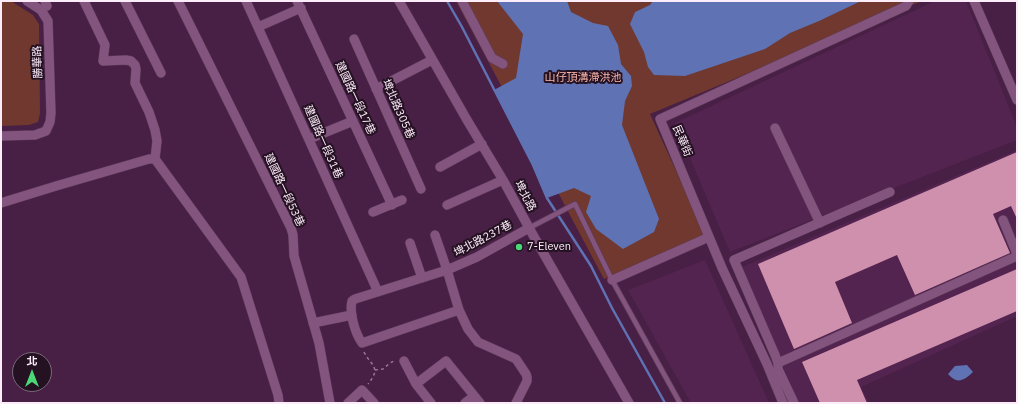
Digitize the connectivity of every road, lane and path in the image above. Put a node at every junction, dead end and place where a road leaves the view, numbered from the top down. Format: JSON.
{"nodes":[{"id":1,"x":27,"y":1,"type":"edge"},
{"id":2,"x":84,"y":1,"type":"edge"},
{"id":3,"x":125,"y":1,"type":"edge"},
{"id":4,"x":178,"y":1,"type":"edge"},
{"id":5,"x":246,"y":1,"type":"edge"},
{"id":6,"x":399,"y":1,"type":"edge"},
{"id":7,"x":462,"y":1,"type":"edge"},
{"id":8,"x":909,"y":1,"type":"edge"},
{"id":9,"x":974,"y":1,"type":"edge"},
{"id":10,"x":299,"y":5,"type":"edge"},
{"id":11,"x":258,"y":27,"type":"junction"},
{"id":12,"x":354,"y":40,"type":"dead end"},
{"id":13,"x":432,"y":60,"type":"junction"},
{"id":14,"x":503,"y":64,"type":"dead end"},
{"id":15,"x":161,"y":73,"type":"dead end"},
{"id":16,"x":376,"y":89,"type":"junction"},
{"id":17,"x":1017,"y":100,"type":"edge"},
{"id":18,"x":353,"y":121,"type":"junction"},
{"id":19,"x":775,"y":128,"type":"dead end"},
{"id":20,"x":1,"y":136,"type":"edge"},
{"id":21,"x":309,"y":139,"type":"junction"},
{"id":22,"x":482,"y":144,"type":"junction"},
{"id":23,"x":155,"y":159,"type":"junction"},
{"id":24,"x":440,"y":167,"type":"dead end"},
{"id":25,"x":503,"y":180,"type":"junction"},
{"id":26,"x":421,"y":189,"type":"dead end"},
{"id":27,"x":890,"y":192,"type":"dead end"},
{"id":28,"x":402,"y":200,"type":"dead end"},
{"id":29,"x":1,"y":203,"type":"edge"},
{"id":30,"x":392,"y":205,"type":"junction"},
{"id":31,"x":447,"y":205,"type":"dead end"},
{"id":32,"x":373,"y":212,"type":"dead end"},
{"id":33,"x":1003,"y":220,"type":"dead end"},
{"id":34,"x":820,"y":223,"type":"junction"},
{"id":35,"x":529,"y":228,"type":"junction"},
{"id":36,"x":435,"y":235,"type":"dead end"},
{"id":37,"x":709,"y":237,"type":"junction"},
{"id":38,"x":410,"y":243,"type":"dead end"},
{"id":39,"x":1017,"y":255,"type":"edge"},
{"id":40,"x":447,"y":270,"type":"junction"},
{"id":41,"x":422,"y":278,"type":"junction"},
{"id":42,"x":612,"y":280,"type":"junction"},
{"id":43,"x":378,"y":292,"type":"junction"},
{"id":44,"x":459,"y":310,"type":"junction"},
{"id":45,"x":352,"y":314,"type":"junction"},
{"id":46,"x":313,"y":323,"type":"junction"},
{"id":47,"x":362,"y":343,"type":"junction"},
{"id":48,"x":404,"y":361,"type":"joint"},
{"id":49,"x":778,"y":363,"type":"junction"},
{"id":50,"x":375,"y":370,"type":"junction"},
{"id":51,"x":416,"y":384,"type":"junction"},
{"id":52,"x":362,"y":390,"type":"junction"},
{"id":53,"x":477,"y":400,"type":"edge"},
{"id":54,"x":279,"y":403,"type":"edge"},
{"id":55,"x":330,"y":403,"type":"edge"},
{"id":56,"x":348,"y":403,"type":"edge"},
{"id":57,"x":374,"y":403,"type":"edge"},
{"id":58,"x":431,"y":403,"type":"edge"},
{"id":59,"x":465,"y":403,"type":"edge"},
{"id":60,"x":516,"y":403,"type":"edge"},
{"id":61,"x":629,"y":403,"type":"edge"},
{"id":62,"x":680,"y":403,"type":"edge"},
{"id":63,"x":783,"y":403,"type":"edge"},
{"id":64,"x":794,"y":403,"type":"edge"}],
"edges":[{"from":1,"to":20,"type":"street","name":"勝華路"},
{"from":2,"to":23,"type":"street"},
{"from":3,"to":15,"type":"street"},
{"from":4,"to":46,"type":"street","name":"建國路一段53巷"},
{"from":5,"to":11,"type":"street","name":"建國路一段31巷"},
{"from":6,"to":13,"type":"street","name":"埤北路"},
{"from":7,"to":14,"type":"street"},
{"from":8,"to":37,"type":"street","name":"民華街"},
{"from":9,"to":17,"type":"street"},
{"from":10,"to":11,"type":"street"},
{"from":10,"to":18,"type":"street","name":"建國路一段17巷"},
{"from":11,"to":21,"type":"street","name":"建國路一段31巷"},
{"from":12,"to":16,"type":"street","name":"埤北路305巷"},
{"from":13,"to":16,"type":"street"},
{"from":13,"to":22,"type":"street","name":"埤北路"},
{"from":16,"to":26,"type":"street","name":"埤北路305巷"},
{"from":18,"to":21,"type":"street"},
{"from":18,"to":30,"type":"street","name":"建國路一段17巷"},
{"from":19,"to":34,"type":"street"},
{"from":21,"to":43,"type":"street","name":"建國路一段31巷"},
{"from":22,"to":24,"type":"street"},
{"from":22,"to":25,"type":"street","name":"埤北路"},
{"from":23,"to":29,"type":"street"},
{"from":23,"to":54,"type":"street"},
{"from":25,"to":31,"type":"street"},
{"from":25,"to":35,"type":"street","name":"埤北路"},
{"from":27,"to":34,"type":"street"},
{"from":28,"to":30,"type":"street"},
{"from":30,"to":32,"type":"street"},
{"from":33,"to":39,"type":"street"},
{"from":34,"to":49,"type":"street"},
{"from":35,"to":40,"type":"street","name":"埤北路237巷"},
{"from":35,"to":42,"type":"lane"},
{"from":35,"to":61,"type":"street","name":"埤北路"},
{"from":36,"to":40,"type":"street"},
{"from":37,"to":42,"type":"street"},
{"from":37,"to":63,"type":"street","name":"民華街"},
{"from":38,"to":41,"type":"street"},
{"from":39,"to":49,"type":"street"},
{"from":40,"to":41,"type":"street","name":"埤北路237巷"},
{"from":40,"to":44,"type":"street"},
{"from":41,"to":43,"type":"street","name":"埤北路237巷"},
{"from":42,"to":62,"type":"lane"},
{"from":43,"to":45,"type":"street","name":"埤北路237巷"},
{"from":44,"to":47,"type":"street"},
{"from":44,"to":60,"type":"street"},
{"from":45,"to":46,"type":"street"},
{"from":45,"to":47,"type":"street"},
{"from":46,"to":55,"type":"street","name":"建國路一段53巷"},
{"from":47,"to":50,"type":"path"},
{"from":48,"to":50,"type":"path"},
{"from":48,"to":51,"type":"street"},
{"from":49,"to":64,"type":"street"},
{"from":50,"to":52,"type":"path"},
{"from":51,"to":53,"type":"street"},
{"from":51,"to":58,"type":"street"},
{"from":52,"to":56,"type":"street"},
{"from":52,"to":57,"type":"street"},
{"from":53,"to":59,"type":"street"}]}
